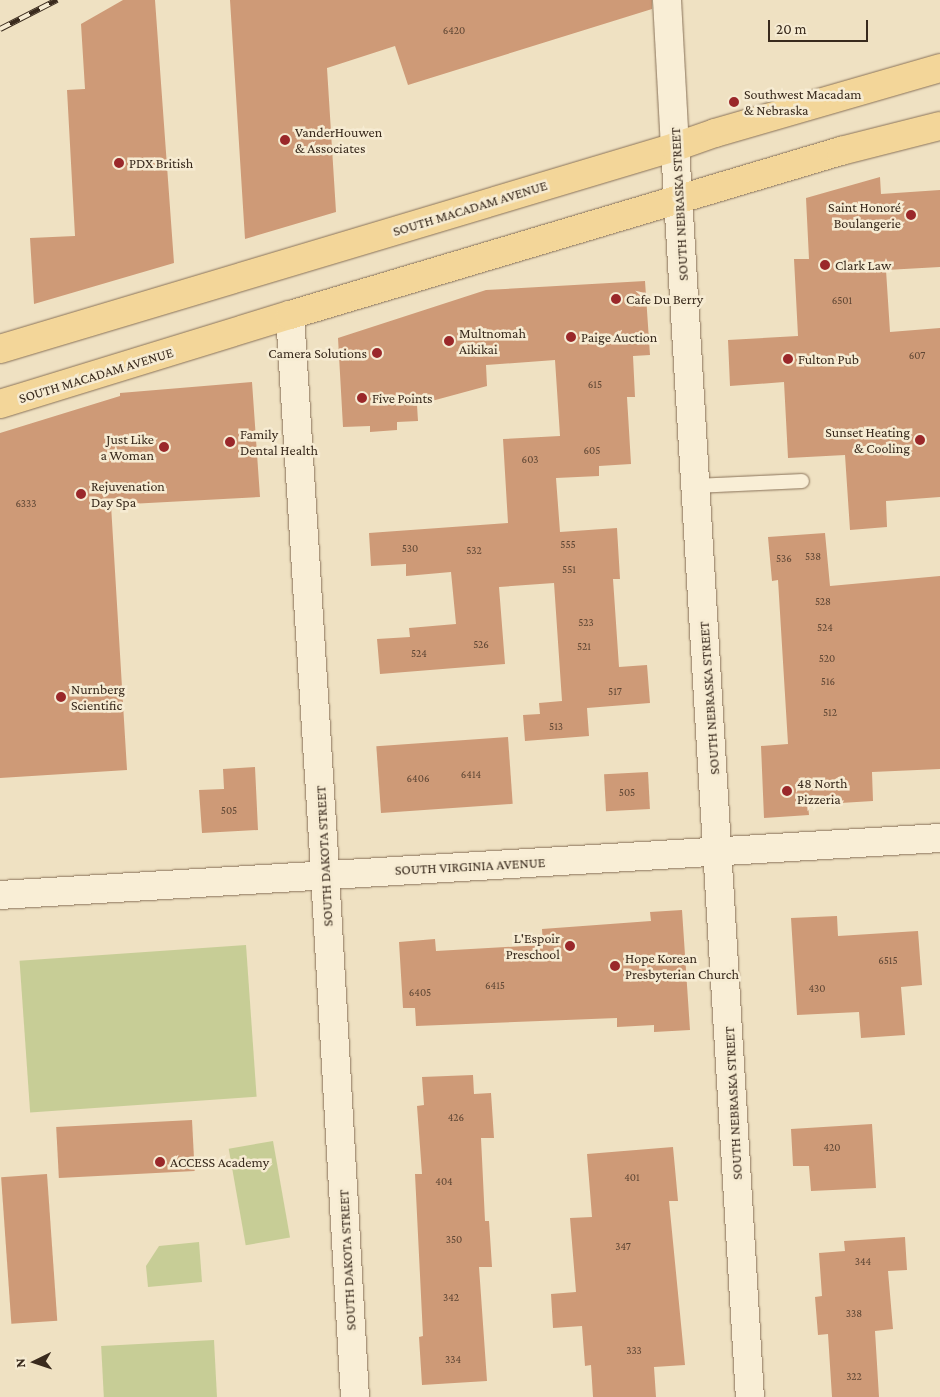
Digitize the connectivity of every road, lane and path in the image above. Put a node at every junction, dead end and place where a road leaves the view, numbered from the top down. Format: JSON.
{"nodes":[{"id":1,"x":667,"y":0,"type":"edge"},
{"id":2,"x":940,"y":68,"type":"edge"},
{"id":3,"x":940,"y":126,"type":"edge"},
{"id":4,"x":676,"y":147,"type":"junction"},
{"id":5,"x":679,"y":200,"type":"junction"},
{"id":6,"x":290,"y":315,"type":"junction"},
{"id":7,"x":0,"y":349,"type":"edge"},
{"id":8,"x":0,"y":404,"type":"edge"},
{"id":9,"x":802,"y":481,"type":"dead end"},
{"id":10,"x":696,"y":486,"type":"junction"},
{"id":11,"x":940,"y":838,"type":"edge"},
{"id":12,"x":718,"y":851,"type":"junction"},
{"id":13,"x":325,"y":875,"type":"junction"},
{"id":14,"x":0,"y":895,"type":"edge"},
{"id":15,"x":355,"y":1397,"type":"edge"},
{"id":16,"x":750,"y":1397,"type":"edge"}],
"edges":[{"from":1,"to":4,"type":"street","name":"SOUTH NEBRASKA STREET"},
{"from":2,"to":4,"type":"main road","name":"SOUTH MACADAM AVENUE"},
{"from":3,"to":5,"type":"main road","name":"SOUTH MACADAM AVENUE"},
{"from":4,"to":5,"type":"street","name":"SOUTH NEBRASKA STREET"},
{"from":4,"to":7,"type":"main road","name":"SOUTH MACADAM AVENUE"},
{"from":5,"to":6,"type":"main road","name":"SOUTH MACADAM AVENUE"},
{"from":5,"to":10,"type":"street","name":"SOUTH NEBRASKA STREET"},
{"from":6,"to":8,"type":"main road","name":"SOUTH MACADAM AVENUE"},
{"from":6,"to":13,"type":"street","name":"SOUTH DAKOTA STREET"},
{"from":9,"to":10,"type":"lane"},
{"from":10,"to":12,"type":"street","name":"SOUTH NEBRASKA STREET"},
{"from":11,"to":12,"type":"street","name":"SOUTH VIRGINIA AVENUE"},
{"from":12,"to":13,"type":"street","name":"SOUTH VIRGINIA AVENUE"},
{"from":12,"to":16,"type":"street","name":"SOUTH NEBRASKA STREET"},
{"from":13,"to":14,"type":"street","name":"SOUTH VIRGINIA AVENUE"},
{"from":13,"to":15,"type":"street","name":"SOUTH DAKOTA STREET"}]}
